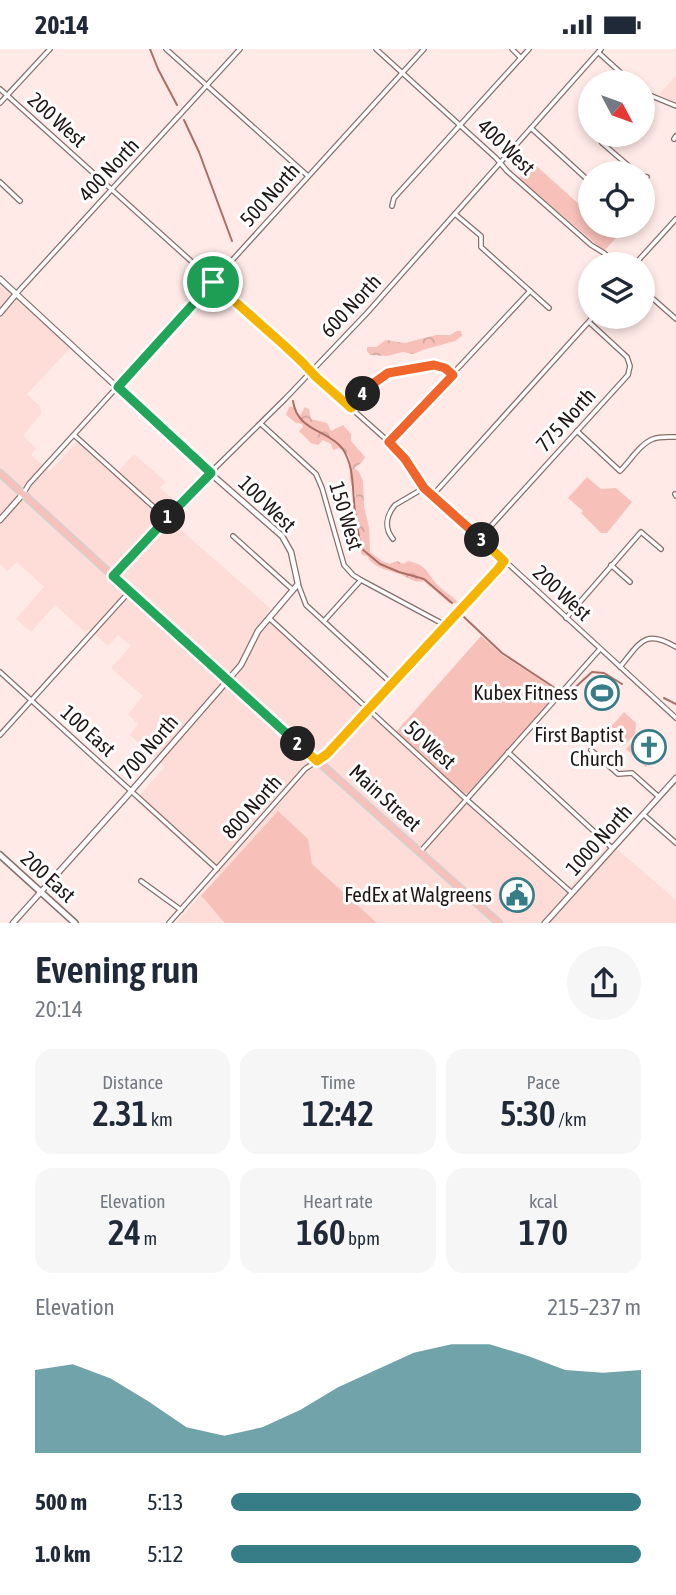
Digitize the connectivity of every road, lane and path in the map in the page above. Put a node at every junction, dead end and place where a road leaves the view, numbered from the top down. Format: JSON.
{"nodes":[{"id":1,"x":50,"y":49,"type":"edge"},
{"id":2,"x":166,"y":49,"type":"edge"},
{"id":3,"x":240,"y":49,"type":"edge"},
{"id":4,"x":376,"y":49,"type":"edge"},
{"id":5,"x":425,"y":49,"type":"edge"},
{"id":6,"x":512,"y":49,"type":"edge"},
{"id":7,"x":529,"y":49,"type":"edge"},
{"id":8,"x":600,"y":51,"type":"edge"},
{"id":9,"x":521,"y":58,"type":"junction"},
{"id":10,"x":619,"y":70,"type":"edge"},
{"id":11,"x":403,"y":73,"type":"junction"},
{"id":12,"x":207,"y":86,"type":"junction"},
{"id":13,"x":0,"y":89,"type":"edge"},
{"id":14,"x":7,"y":96,"type":"junction"},
{"id":15,"x":655,"y":97,"type":"edge"},
{"id":16,"x":0,"y":103,"type":"edge"},
{"id":17,"x":676,"y":106,"type":"edge"},
{"id":18,"x":460,"y":124,"type":"junction"},
{"id":19,"x":531,"y":128,"type":"junction"},
{"id":20,"x":607,"y":147,"type":"edge"},
{"id":21,"x":623,"y":161,"type":"edge"},
{"id":22,"x":500,"y":163,"type":"junction"},
{"id":23,"x":578,"y":171,"type":"edge"},
{"id":24,"x":308,"y":177,"type":"junction"},
{"id":25,"x":0,"y":182,"type":"edge"},
{"id":26,"x":111,"y":190,"type":"junction"},
{"id":27,"x":20,"y":201,"type":"dead end"},
{"id":28,"x":392,"y":206,"type":"dead end"},
{"id":29,"x":455,"y":214,"type":"junction"},
{"id":30,"x":676,"y":219,"type":"edge"},
{"id":31,"x":602,"y":252,"type":"edge"},
{"id":32,"x":646,"y":252,"type":"edge"},
{"id":33,"x":0,"y":279,"type":"edge"},
{"id":34,"x":213,"y":282,"type":"junction"},
{"id":35,"x":530,"y":291,"type":"junction"},
{"id":36,"x":16,"y":294,"type":"junction"},
{"id":37,"x":655,"y":300,"type":"edge"},
{"id":38,"x":549,"y":309,"type":"dead end"},
{"id":39,"x":0,"y":313,"type":"edge"},
{"id":40,"x":676,"y":319,"type":"edge"},
{"id":41,"x":583,"y":329,"type":"edge"},
{"id":42,"x":597,"y":329,"type":"edge"},
{"id":43,"x":311,"y":372,"type":"junction"},
{"id":44,"x":453,"y":375,"type":"junction"},
{"id":45,"x":118,"y":387,"type":"junction"},
{"id":46,"x":351,"y":408,"type":"junction"},
{"id":47,"x":261,"y":424,"type":"junction"},
{"id":48,"x":577,"y":431,"type":"junction"},
{"id":49,"x":74,"y":435,"type":"junction"},
{"id":50,"x":676,"y":437,"type":"edge"},
{"id":51,"x":389,"y":442,"type":"junction"},
{"id":52,"x":0,"y":473,"type":"edge"},
{"id":53,"x":211,"y":473,"type":"junction"},
{"id":54,"x":424,"y":488,"type":"junction"},
{"id":55,"x":23,"y":494,"type":"junction"},
{"id":56,"x":432,"y":496,"type":"junction"},
{"id":57,"x":167,"y":519,"type":"junction"},
{"id":58,"x":0,"y":520,"type":"edge"},
{"id":59,"x":233,"y":536,"type":"dead end"},
{"id":60,"x":480,"y":538,"type":"junction"},
{"id":61,"x":393,"y":539,"type":"dead end"},
{"id":62,"x":661,"y":549,"type":"dead end"},
{"id":63,"x":504,"y":561,"type":"junction"},
{"id":64,"x":611,"y":565,"type":"junction"},
{"id":65,"x":113,"y":576,"type":"junction"},
{"id":66,"x":361,"y":580,"type":"junction"},
{"id":67,"x":630,"y":582,"type":"dead end"},
{"id":68,"x":298,"y":585,"type":"junction"},
{"id":69,"x":293,"y":590,"type":"junction"},
{"id":70,"x":130,"y":591,"type":"junction"},
{"id":71,"x":269,"y":618,"type":"junction"},
{"id":72,"x":566,"y":618,"type":"junction"},
{"id":73,"x":324,"y":621,"type":"junction"},
{"id":74,"x":446,"y":625,"type":"junction"},
{"id":75,"x":676,"y":647,"type":"edge"},
{"id":76,"x":600,"y":649,"type":"junction"},
{"id":77,"x":620,"y":667,"type":"junction"},
{"id":78,"x":0,"y":672,"type":"edge"},
{"id":79,"x":227,"y":680,"type":"junction"},
{"id":80,"x":392,"y":684,"type":"junction"},
{"id":81,"x":31,"y":701,"type":"junction"},
{"id":82,"x":369,"y":709,"type":"junction"},
{"id":83,"x":676,"y":718,"type":"edge"},
{"id":84,"x":0,"y":735,"type":"edge"},
{"id":85,"x":591,"y":750,"type":"dead end"},
{"id":86,"x":508,"y":752,"type":"junction"},
{"id":87,"x":317,"y":761,"type":"junction"},
{"id":88,"x":676,"y":778,"type":"edge"},
{"id":89,"x":131,"y":791,"type":"junction"},
{"id":90,"x":659,"y":797,"type":"junction"},
{"id":91,"x":467,"y":800,"type":"junction"},
{"id":92,"x":643,"y":814,"type":"junction"},
{"id":93,"x":676,"y":843,"type":"edge"},
{"id":94,"x":612,"y":848,"type":"junction"},
{"id":95,"x":419,"y":852,"type":"junction"},
{"id":96,"x":0,"y":855,"type":"edge"},
{"id":97,"x":217,"y":869,"type":"junction"},
{"id":98,"x":141,"y":881,"type":"dead end"},
{"id":99,"x":41,"y":892,"type":"junction"},
{"id":100,"x":572,"y":893,"type":"junction"},
{"id":101,"x":181,"y":910,"type":"junction"},
{"id":102,"x":13,"y":923,"type":"edge"},
{"id":103,"x":75,"y":923,"type":"edge"},
{"id":104,"x":169,"y":923,"type":"edge"},
{"id":105,"x":499,"y":923,"type":"edge"},
{"id":106,"x":545,"y":923,"type":"edge"}],
"edges":[{"from":1,"to":14,"type":"street"},
{"from":2,"to":12,"type":"street"},
{"from":3,"to":12,"type":"street","name":"400 North"},
{"from":4,"to":11,"type":"street","name":"400 West"},
{"from":5,"to":11,"type":"street","name":"500 North"},
{"from":6,"to":9,"type":"street"},
{"from":7,"to":9,"type":"street"},
{"from":8,"to":10,"type":"street"},
{"from":8,"to":19,"type":"street","name":"600 North"},
{"from":9,"to":18,"type":"street"},
{"from":11,"to":18,"type":"street","name":"400 West"},
{"from":11,"to":24,"type":"street","name":"500 North"},
{"from":12,"to":24,"type":"street"},
{"from":12,"to":26,"type":"street","name":"400 North"},
{"from":13,"to":14,"type":"street","name":"200 West"},
{"from":14,"to":16,"type":"street"},
{"from":14,"to":26,"type":"street","name":"200 West"},
{"from":15,"to":17,"type":"street"},
{"from":18,"to":22,"type":"street","name":"400 West"},
{"from":18,"to":28,"type":"street"},
{"from":19,"to":22,"type":"street","name":"600 North"},
{"from":19,"to":23,"type":"street"},
{"from":20,"to":21,"type":"street"},
{"from":22,"to":29,"type":"street","name":"600 North"},
{"from":22,"to":31,"type":"street","name":"400 West"},
{"from":24,"to":34,"type":"street","name":"500 North"},
{"from":25,"to":27,"type":"street"},
{"from":26,"to":34,"type":"street","name":"200 West"},
{"from":26,"to":36,"type":"street","name":"400 North"},
{"from":29,"to":35,"type":"street"},
{"from":29,"to":43,"type":"street","name":"600 North"},
{"from":30,"to":32,"type":"street"},
{"from":33,"to":36,"type":"street","name":"100 West"},
{"from":34,"to":43,"type":"street","name":"200 West"},
{"from":34,"to":45,"type":"street","name":"500 North"},
{"from":35,"to":38,"type":"street"},
{"from":35,"to":44,"type":"street"},
{"from":36,"to":39,"type":"street","name":"400 North"},
{"from":36,"to":45,"type":"street","name":"100 West"},
{"from":37,"to":40,"type":"street"},
{"from":41,"to":56,"type":"street"},
{"from":42,"to":48,"type":"street","name":"775 North"},
{"from":43,"to":46,"type":"street","name":"200 West"},
{"from":43,"to":47,"type":"street","name":"600 North"},
{"from":44,"to":46,"type":"street"},
{"from":44,"to":51,"type":"street"},
{"from":45,"to":49,"type":"street","name":"500 North"},
{"from":45,"to":53,"type":"street","name":"100 West"},
{"from":46,"to":51,"type":"street","name":"200 West"},
{"from":47,"to":53,"type":"street","name":"600 North"},
{"from":47,"to":66,"type":"street","name":"150 West"},
{"from":48,"to":50,"type":"street"},
{"from":48,"to":60,"type":"street","name":"775 North"},
{"from":49,"to":55,"type":"street","name":"500 North"},
{"from":49,"to":57,"type":"street"},
{"from":51,"to":54,"type":"street","name":"200 West"},
{"from":52,"to":55,"type":"main road","name":"Main Street"},
{"from":53,"to":57,"type":"street","name":"600 North"},
{"from":53,"to":68,"type":"street","name":"100 West"},
{"from":54,"to":56,"type":"street","name":"200 West"},
{"from":54,"to":61,"type":"street"},
{"from":55,"to":58,"type":"street","name":"500 North"},
{"from":55,"to":65,"type":"main road","name":"Main Street"},
{"from":56,"to":60,"type":"street","name":"200 West"},
{"from":57,"to":65,"type":"street","name":"600 North"},
{"from":59,"to":69,"type":"street"},
{"from":60,"to":63,"type":"street","name":"200 West"},
{"from":62,"to":64,"type":"street"},
{"from":63,"to":72,"type":"street","name":"200 West"},
{"from":63,"to":74,"type":"street","name":"800 North"},
{"from":64,"to":67,"type":"street"},
{"from":64,"to":72,"type":"street"},
{"from":65,"to":70,"type":"main road","name":"Main Street"},
{"from":66,"to":73,"type":"street"},
{"from":66,"to":74,"type":"street","name":"150 West"},
{"from":68,"to":69,"type":"street","name":"700 North"},
{"from":68,"to":73,"type":"street","name":"100 West"},
{"from":69,"to":71,"type":"street","name":"700 North"},
{"from":70,"to":79,"type":"main road","name":"Main Street"},
{"from":70,"to":81,"type":"street"},
{"from":71,"to":79,"type":"street","name":"700 North"},
{"from":71,"to":82,"type":"street","name":"50 West"},
{"from":72,"to":76,"type":"street","name":"200 West"},
{"from":73,"to":80,"type":"street","name":"100 West"},
{"from":74,"to":80,"type":"street","name":"800 North"},
{"from":75,"to":77,"type":"street"},
{"from":76,"to":77,"type":"street","name":"200 West"},
{"from":76,"to":86,"type":"street"},
{"from":77,"to":83,"type":"street","name":"200 West"},
{"from":78,"to":81,"type":"street","name":"100 East"},
{"from":79,"to":87,"type":"main road","name":"Main Street"},
{"from":79,"to":89,"type":"street","name":"700 North"},
{"from":80,"to":82,"type":"street","name":"800 North"},
{"from":81,"to":84,"type":"street"},
{"from":81,"to":89,"type":"street","name":"100 East"},
{"from":82,"to":87,"type":"street","name":"800 North"},
{"from":82,"to":91,"type":"street","name":"50 West"},
{"from":85,"to":90,"type":"street"},
{"from":86,"to":91,"type":"street"},
{"from":86,"to":94,"type":"street"},
{"from":87,"to":95,"type":"main road","name":"Main Street"},
{"from":87,"to":97,"type":"street","name":"800 North"},
{"from":88,"to":90,"type":"street","name":"1000 North"},
{"from":89,"to":97,"type":"street","name":"100 East"},
{"from":89,"to":99,"type":"street","name":"700 North"},
{"from":90,"to":92,"type":"street","name":"1000 North"},
{"from":91,"to":95,"type":"street"},
{"from":91,"to":100,"type":"street","name":"50 West"},
{"from":92,"to":93,"type":"street"},
{"from":92,"to":94,"type":"street","name":"1000 North"},
{"from":94,"to":100,"type":"street","name":"1000 North"},
{"from":95,"to":105,"type":"main road","name":"Main Street"},
{"from":96,"to":99,"type":"main road","name":"200 East"},
{"from":97,"to":101,"type":"street","name":"800 North"},
{"from":98,"to":101,"type":"street"},
{"from":99,"to":102,"type":"street","name":"700 North"},
{"from":99,"to":103,"type":"main road","name":"200 East"},
{"from":100,"to":106,"type":"street","name":"1000 North"},
{"from":101,"to":104,"type":"street","name":"800 North"}]}
